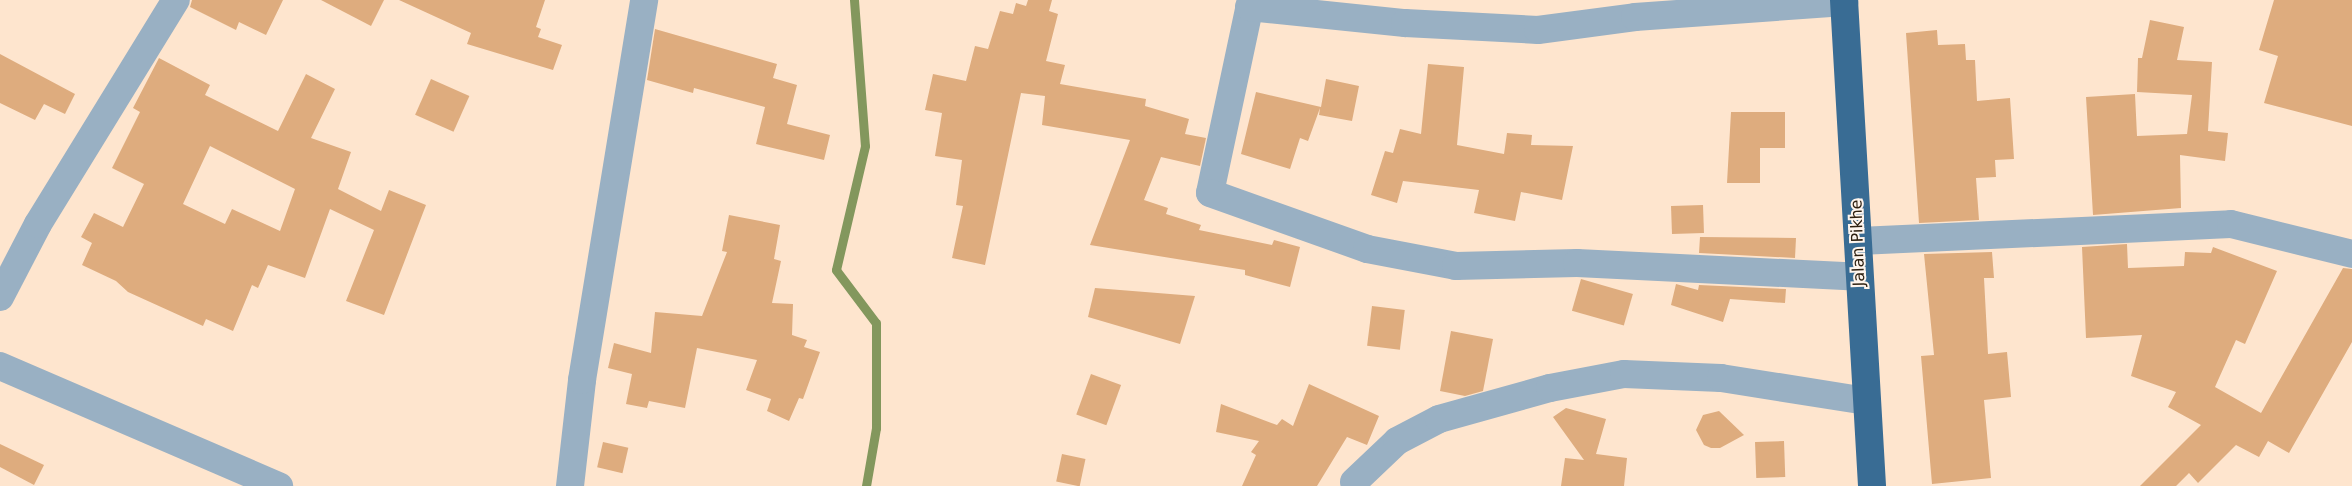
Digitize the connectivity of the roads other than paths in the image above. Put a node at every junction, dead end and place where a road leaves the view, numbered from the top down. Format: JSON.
{"nodes":[{"id":1,"x":176,"y":0,"type":"edge"},
{"id":2,"x":644,"y":0,"type":"edge"},
{"id":3,"x":1844,"y":1,"type":"edge"},
{"id":4,"x":1250,"y":4,"type":"edge"},
{"id":5,"x":1858,"y":241,"type":"junction"},
{"id":6,"x":2352,"y":254,"type":"edge"},
{"id":7,"x":1859,"y":277,"type":"junction"},
{"id":8,"x":0,"y":297,"type":"edge"},
{"id":9,"x":0,"y":366,"type":"edge"},
{"id":10,"x":1866,"y":401,"type":"junction"},
{"id":11,"x":1354,"y":482,"type":"dead end"},
{"id":12,"x":280,"y":486,"type":"edge"},
{"id":13,"x":570,"y":486,"type":"edge"},
{"id":14,"x":1872,"y":486,"type":"edge"}],
"edges":[{"from":1,"to":8,"type":"street"},
{"from":2,"to":13,"type":"street"},
{"from":3,"to":4,"type":"street"},
{"from":3,"to":5,"type":"highway","name":"Jalan Pikhe"},
{"from":4,"to":7,"type":"street"},
{"from":5,"to":6,"type":"street"},
{"from":5,"to":7,"type":"highway","name":"Jalan Pikhe"},
{"from":7,"to":10,"type":"highway","name":"Jalan Pikhe"},
{"from":9,"to":12,"type":"street"},
{"from":10,"to":11,"type":"street"},
{"from":10,"to":14,"type":"highway","name":"Jalan Pikhe"}]}
